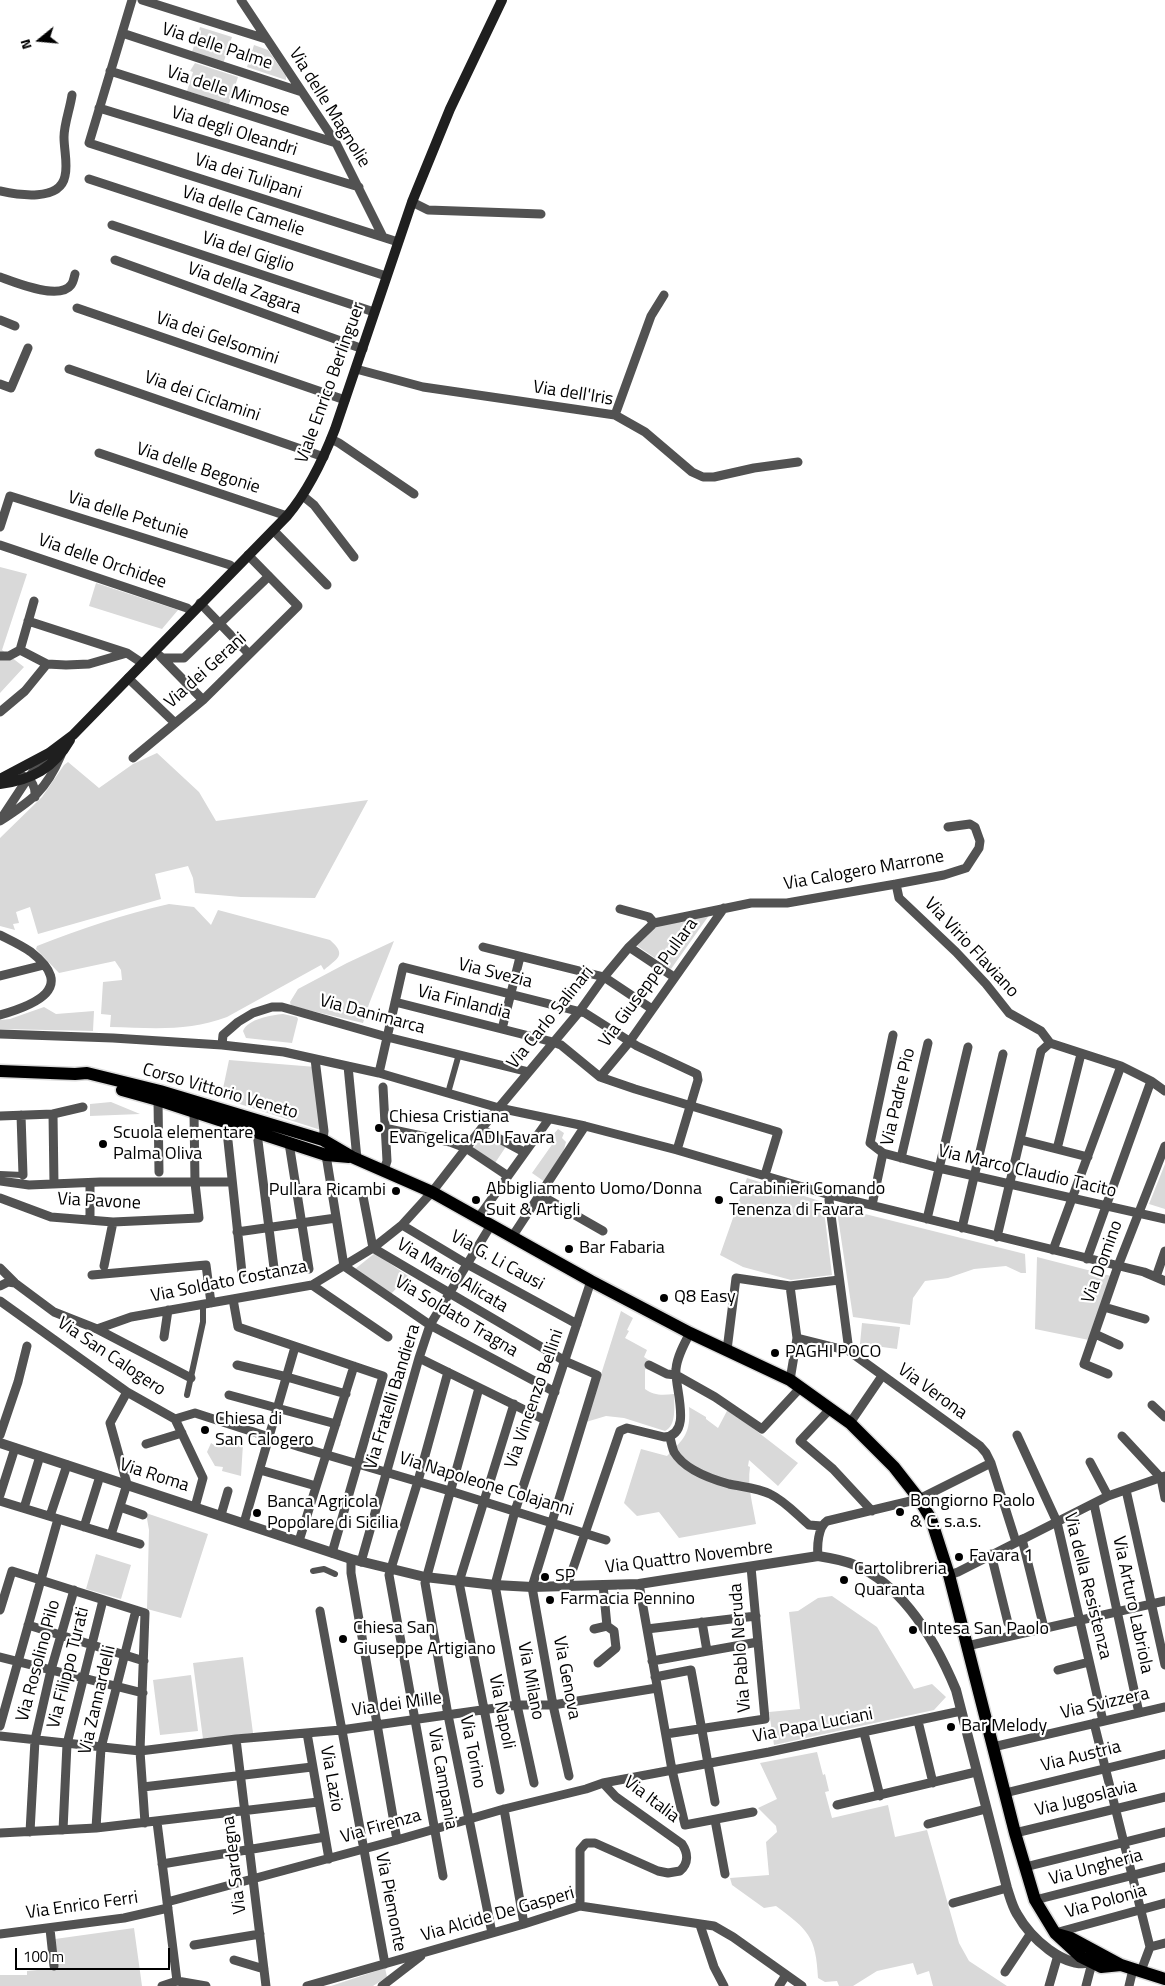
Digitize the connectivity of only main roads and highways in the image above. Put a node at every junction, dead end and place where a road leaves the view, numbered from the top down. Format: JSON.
{"nodes":[{"id":1,"x":502,"y":0,"type":"edge"},
{"id":2,"x":73,"y":736,"type":"junction"},
{"id":3,"x":0,"y":779,"type":"edge"},
{"id":4,"x":0,"y":784,"type":"edge"},
{"id":5,"x":0,"y":1071,"type":"edge"},
{"id":6,"x":75,"y":1074,"type":"junction"},
{"id":7,"x":354,"y":1158,"type":"junction"},
{"id":8,"x":1165,"y":1979,"type":"edge"}],
"edges":[{"from":1,"to":2,"type":"main road","name":"Viale Enrico Berlinguer"},
{"from":2,"to":3,"type":"main road"},
{"from":2,"to":4,"type":"main road"},
{"from":5,"to":6,"type":"main road","name":"Corso Vittorio Veneto"},
{"from":6,"to":7,"type":"main road","name":"Corso Vittorio Veneto"},
{"from":6,"to":7,"type":"main road","name":"Corso Vittorio Veneto"},
{"from":7,"to":8,"type":"main road","name":"Corso Vittorio Veneto"}]}
